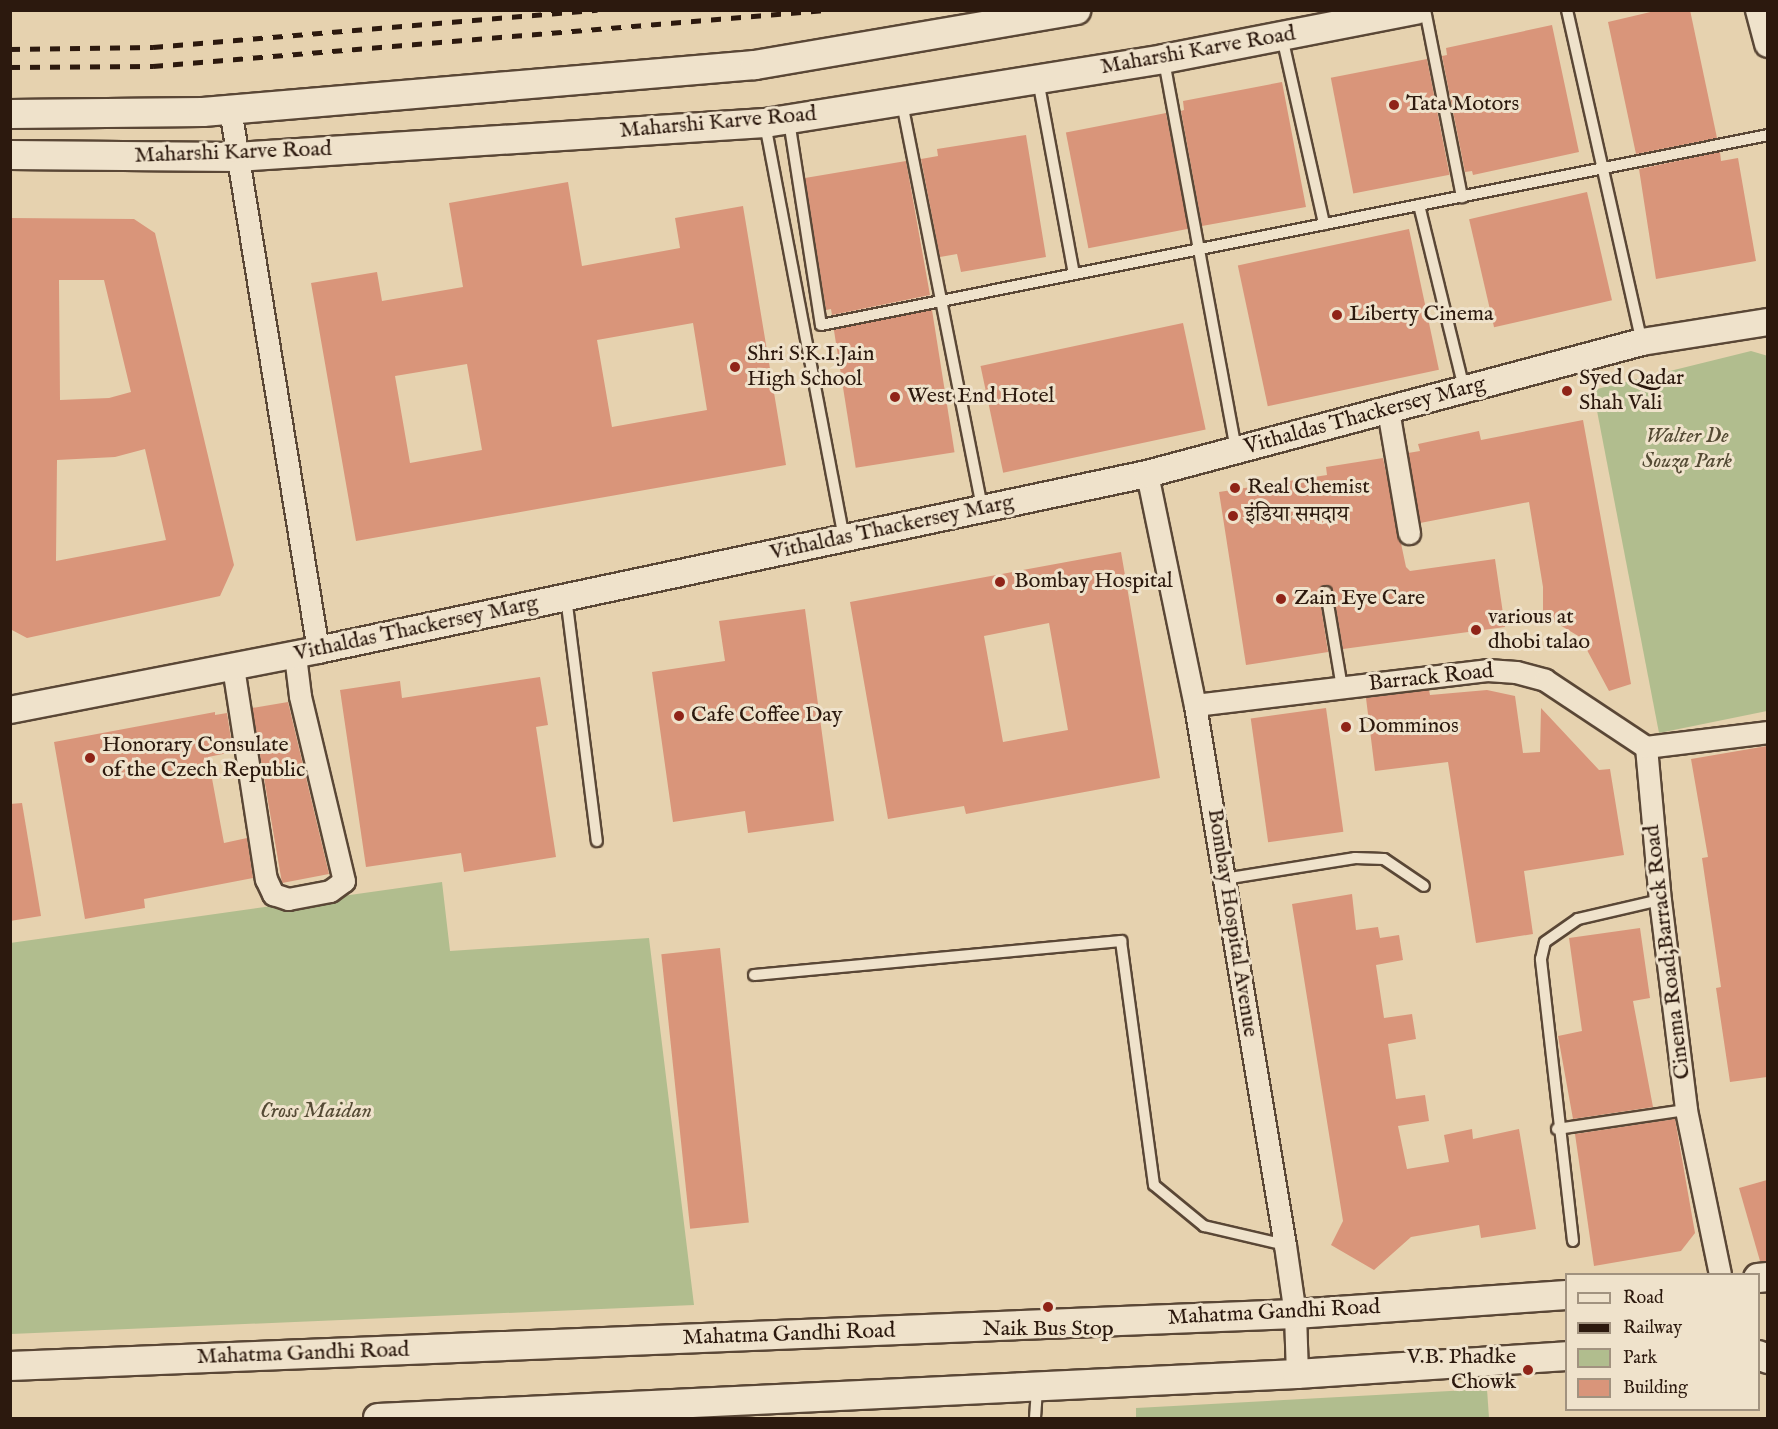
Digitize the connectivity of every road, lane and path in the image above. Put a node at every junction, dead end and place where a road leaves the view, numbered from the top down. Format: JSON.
{"nodes":[{"id":1,"x":1076,"y":10,"type":"edge"},
{"id":2,"x":1416,"y":10,"type":"edge"},
{"id":3,"x":1425,"y":10,"type":"edge"},
{"id":4,"x":1567,"y":10,"type":"edge"},
{"id":5,"x":1759,"y":10,"type":"edge"},
{"id":6,"x":1281,"y":36,"type":"junction"},
{"id":7,"x":1767,"y":44,"type":"edge"},
{"id":8,"x":1163,"y":58,"type":"junction"},
{"id":9,"x":1038,"y":78,"type":"junction"},
{"id":10,"x":902,"y":103,"type":"junction"},
{"id":11,"x":230,"y":110,"type":"junction"},
{"id":12,"x":10,"y":114,"type":"edge"},
{"id":13,"x":777,"y":121,"type":"junction"},
{"id":14,"x":1767,"y":135,"type":"edge"},
{"id":15,"x":10,"y":155,"type":"edge"},
{"id":16,"x":236,"y":157,"type":"junction"},
{"id":17,"x":1605,"y":168,"type":"junction"},
{"id":18,"x":1462,"y":197,"type":"junction"},
{"id":19,"x":1419,"y":205,"type":"junction"},
{"id":20,"x":1324,"y":224,"type":"junction"},
{"id":21,"x":1199,"y":249,"type":"junction"},
{"id":22,"x":1074,"y":274,"type":"junction"},
{"id":23,"x":941,"y":301,"type":"junction"},
{"id":24,"x":1767,"y":322,"type":"edge"},
{"id":25,"x":1642,"y":342,"type":"junction"},
{"id":26,"x":1465,"y":389,"type":"junction"},
{"id":27,"x":1388,"y":410,"type":"junction"},
{"id":28,"x":1236,"y":450,"type":"junction"},
{"id":29,"x":1147,"y":474,"type":"junction"},
{"id":30,"x":982,"y":508,"type":"junction"},
{"id":31,"x":1408,"y":533,"type":"dead end"},
{"id":32,"x":844,"y":538,"type":"junction"},
{"id":33,"x":1326,"y":592,"type":"dead end"},
{"id":34,"x":566,"y":597,"type":"junction"},
{"id":35,"x":306,"y":652,"type":"junction"},
{"id":36,"x":233,"y":667,"type":"junction"},
{"id":37,"x":1342,"y":688,"type":"junction"},
{"id":38,"x":1195,"y":705,"type":"junction"},
{"id":39,"x":10,"y":710,"type":"edge"},
{"id":40,"x":1767,"y":732,"type":"edge"},
{"id":41,"x":1646,"y":747,"type":"junction"},
{"id":42,"x":597,"y":841,"type":"dead end"},
{"id":43,"x":1224,"y":879,"type":"junction"},
{"id":44,"x":1424,"y":886,"type":"dead end"},
{"id":45,"x":1659,"y":900,"type":"junction"},
{"id":46,"x":754,"y":975,"type":"dead end"},
{"id":47,"x":1686,"y":1110,"type":"junction"},
{"id":48,"x":1557,"y":1129,"type":"junction"},
{"id":49,"x":1573,"y":1241,"type":"dead end"},
{"id":50,"x":1285,"y":1245,"type":"junction"},
{"id":51,"x":1720,"y":1273,"type":"edge"},
{"id":52,"x":1565,"y":1294,"type":"edge"},
{"id":53,"x":1295,"y":1314,"type":"junction"},
{"id":54,"x":1565,"y":1356,"type":"edge"},
{"id":55,"x":11,"y":1366,"type":"edge"},
{"id":56,"x":1297,"y":1374,"type":"junction"},
{"id":57,"x":1038,"y":1386,"type":"junction"},
{"id":58,"x":378,"y":1419,"type":"edge"},
{"id":59,"x":1035,"y":1419,"type":"edge"}],
"edges":[{"from":1,"to":11,"type":"main road","name":"Maharshi Karve Road"},
{"from":2,"to":6,"type":"main road","name":"Maharshi Karve Road"},
{"from":3,"to":18,"type":"lane"},
{"from":4,"to":17,"type":"lane"},
{"from":5,"to":7,"type":"street"},
{"from":6,"to":8,"type":"main road","name":"Maharshi Karve Road"},
{"from":6,"to":20,"type":"lane"},
{"from":8,"to":9,"type":"main road","name":"Maharshi Karve Road"},
{"from":8,"to":21,"type":"lane"},
{"from":9,"to":10,"type":"main road","name":"Maharshi Karve Road"},
{"from":9,"to":22,"type":"lane"},
{"from":10,"to":13,"type":"main road","name":"Maharshi Karve Road"},
{"from":10,"to":23,"type":"lane"},
{"from":11,"to":12,"type":"main road","name":"Maharshi Karve Road"},
{"from":11,"to":16,"type":"street"},
{"from":13,"to":16,"type":"main road","name":"Maharshi Karve Road"},
{"from":13,"to":23,"type":"lane"},
{"from":13,"to":32,"type":"lane"},
{"from":14,"to":17,"type":"lane"},
{"from":15,"to":16,"type":"main road","name":"Maharshi Karve Road"},
{"from":16,"to":35,"type":"street"},
{"from":17,"to":18,"type":"lane"},
{"from":17,"to":25,"type":"lane"},
{"from":18,"to":19,"type":"lane"},
{"from":19,"to":20,"type":"lane"},
{"from":19,"to":26,"type":"lane"},
{"from":20,"to":21,"type":"lane"},
{"from":21,"to":22,"type":"lane"},
{"from":21,"to":28,"type":"lane"},
{"from":22,"to":23,"type":"lane"},
{"from":23,"to":30,"type":"lane"},
{"from":24,"to":25,"type":"street","name":"Vithaldas Thackersey Marg"},
{"from":25,"to":26,"type":"street","name":"Vithaldas Thackersey Marg"},
{"from":26,"to":27,"type":"street","name":"Vithaldas Thackersey Marg"},
{"from":27,"to":28,"type":"street","name":"Vithaldas Thackersey Marg"},
{"from":27,"to":31,"type":"street"},
{"from":28,"to":29,"type":"street","name":"Vithaldas Thackersey Marg"},
{"from":29,"to":30,"type":"street","name":"Vithaldas Thackersey Marg"},
{"from":29,"to":38,"type":"street","name":"Bombay Hospital Avenue"},
{"from":30,"to":32,"type":"street","name":"Vithaldas Thackersey Marg"},
{"from":32,"to":34,"type":"street","name":"Vithaldas Thackersey Marg"},
{"from":33,"to":37,"type":"lane"},
{"from":34,"to":35,"type":"street","name":"Vithaldas Thackersey Marg"},
{"from":34,"to":42,"type":"lane"},
{"from":35,"to":36,"type":"street","name":"Vithaldas Thackersey Marg"},
{"from":35,"to":36,"type":"street"},
{"from":36,"to":39,"type":"street","name":"Vithaldas Thackersey Marg"},
{"from":37,"to":38,"type":"street","name":"Barrack Road"},
{"from":37,"to":41,"type":"street","name":"Barrack Road"},
{"from":38,"to":43,"type":"street","name":"Bombay Hospital Avenue"},
{"from":40,"to":41,"type":"street"},
{"from":41,"to":45,"type":"street","name":"Cinema Road;Barrack Road"},
{"from":43,"to":44,"type":"lane"},
{"from":43,"to":50,"type":"street","name":"Bombay Hospital Avenue"},
{"from":45,"to":47,"type":"street","name":"Cinema Road;Barrack Road"},
{"from":45,"to":48,"type":"lane"},
{"from":46,"to":50,"type":"lane"},
{"from":47,"to":48,"type":"lane"},
{"from":47,"to":51,"type":"street","name":"Cinema Road;Barrack Road"},
{"from":48,"to":49,"type":"lane"},
{"from":50,"to":53,"type":"street","name":"Bombay Hospital Avenue"},
{"from":52,"to":53,"type":"main road","name":"Mahatma Gandhi Road"},
{"from":53,"to":55,"type":"main road","name":"Mahatma Gandhi Road"},
{"from":53,"to":56,"type":"street","name":"Bombay Hospital Avenue"},
{"from":54,"to":56,"type":"main road"},
{"from":56,"to":57,"type":"main road"},
{"from":57,"to":58,"type":"main road"},
{"from":57,"to":59,"type":"lane"}]}
